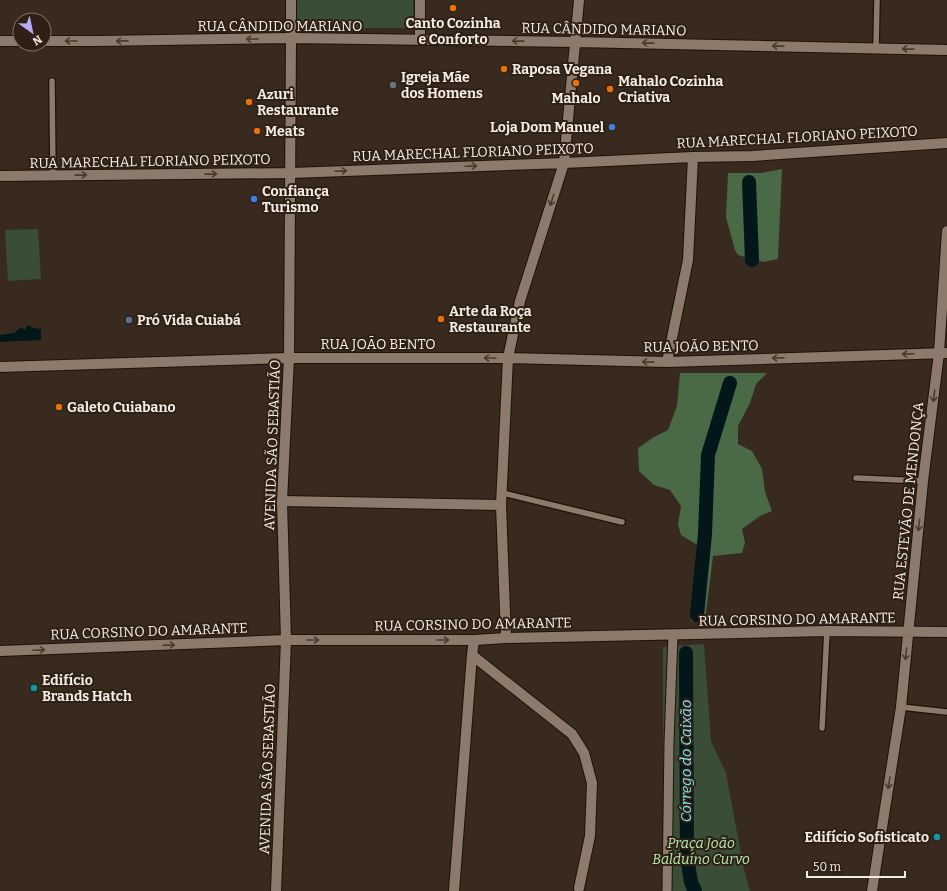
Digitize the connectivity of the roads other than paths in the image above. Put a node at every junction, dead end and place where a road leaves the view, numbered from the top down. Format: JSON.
{"nodes":[{"id":1,"x":291,"y":0,"type":"edge"},
{"id":2,"x":420,"y":0,"type":"edge"},
{"id":3,"x":579,"y":0,"type":"edge"},
{"id":4,"x":877,"y":0,"type":"edge"},
{"id":5,"x":291,"y":38,"type":"junction"},
{"id":6,"x":420,"y":40,"type":"junction"},
{"id":7,"x":0,"y":41,"type":"edge"},
{"id":8,"x":12,"y":41,"type":"edge"},
{"id":9,"x":52,"y":41,"type":"edge"},
{"id":10,"x":576,"y":42,"type":"junction"},
{"id":11,"x":876,"y":49,"type":"junction"},
{"id":12,"x":947,"y":50,"type":"edge"},
{"id":13,"x":52,"y":81,"type":"dead end"},
{"id":14,"x":947,"y":143,"type":"edge"},
{"id":15,"x":692,"y":157,"type":"junction"},
{"id":16,"x":564,"y":163,"type":"junction"},
{"id":17,"x":290,"y":173,"type":"junction"},
{"id":18,"x":0,"y":176,"type":"edge"},
{"id":19,"x":53,"y":176,"type":"junction"},
{"id":20,"x":947,"y":231,"type":"edge"},
{"id":21,"x":943,"y":353,"type":"edge"},
{"id":22,"x":289,"y":358,"type":"junction"},
{"id":23,"x":508,"y":358,"type":"junction"},
{"id":24,"x":667,"y":362,"type":"junction"},
{"id":25,"x":0,"y":367,"type":"edge"},
{"id":26,"x":856,"y":478,"type":"dead end"},
{"id":27,"x":923,"y":481,"type":"junction"},
{"id":28,"x":502,"y":493,"type":"junction"},
{"id":29,"x":282,"y":501,"type":"junction"},
{"id":30,"x":501,"y":505,"type":"junction"},
{"id":31,"x":622,"y":522,"type":"dead end"},
{"id":32,"x":827,"y":631,"type":"junction"},
{"id":33,"x":908,"y":632,"type":"junction"},
{"id":34,"x":947,"y":632,"type":"edge"},
{"id":35,"x":673,"y":635,"type":"junction"},
{"id":36,"x":506,"y":638,"type":"junction"},
{"id":37,"x":286,"y":640,"type":"junction"},
{"id":38,"x":474,"y":640,"type":"junction"},
{"id":39,"x":0,"y":651,"type":"edge"},
{"id":40,"x":472,"y":655,"type":"junction"},
{"id":41,"x":901,"y":707,"type":"junction"},
{"id":42,"x":947,"y":712,"type":"edge"},
{"id":43,"x":822,"y":728,"type":"dead end"},
{"id":44,"x":578,"y":889,"type":"edge"},
{"id":45,"x":276,"y":891,"type":"edge"},
{"id":46,"x":454,"y":891,"type":"edge"},
{"id":47,"x":667,"y":891,"type":"edge"},
{"id":48,"x":872,"y":891,"type":"edge"}],
"edges":[{"from":1,"to":5,"type":"street","name":"AVENIDA SÃO SEBASTIÃO"},
{"from":2,"to":6,"type":"street"},
{"from":3,"to":10,"type":"street"},
{"from":4,"to":11,"type":"lane"},
{"from":5,"to":6,"type":"street","name":"RUA CÂNDIDO MARIANO"},
{"from":5,"to":9,"type":"street","name":"RUA CÂNDIDO MARIANO","one_way":true},
{"from":5,"to":17,"type":"street","name":"AVENIDA SÃO SEBASTIÃO"},
{"from":10,"to":6,"type":"street","name":"RUA CÂNDIDO MARIANO","one_way":true},
{"from":7,"to":8,"type":"street"},
{"from":11,"to":10,"type":"street","name":"RUA CÂNDIDO MARIANO","one_way":true},
{"from":10,"to":16,"type":"street"},
{"from":12,"to":11,"type":"street","name":"RUA CÂNDIDO MARIANO","one_way":true},
{"from":13,"to":19,"type":"lane"},
{"from":14,"to":15,"type":"street","name":"RUA MARECHAL FLORIANO PEIXOTO"},
{"from":15,"to":16,"type":"street","name":"RUA MARECHAL FLORIANO PEIXOTO"},
{"from":15,"to":24,"type":"street"},
{"from":17,"to":16,"type":"street","name":"RUA MARECHAL FLORIANO PEIXOTO","one_way":true},
{"from":16,"to":23,"type":"street","one_way":true},
{"from":19,"to":17,"type":"street","name":"RUA MARECHAL FLORIANO PEIXOTO","one_way":true},
{"from":17,"to":22,"type":"street","name":"AVENIDA SÃO SEBASTIÃO"},
{"from":18,"to":19,"type":"street","name":"RUA MARECHAL FLORIANO PEIXOTO"},
{"from":20,"to":21,"type":"street","name":"RUA ESTEVÃO DE MENDONÇA"},
{"from":21,"to":24,"type":"street","name":"RUA JOÃO BENTO","one_way":true},
{"from":21,"to":27,"type":"street","name":"RUA ESTEVÃO DE MENDONÇA","one_way":true},
{"from":23,"to":22,"type":"street","name":"RUA JOÃO BENTO","one_way":true},
{"from":22,"to":25,"type":"street","name":"RUA JOÃO BENTO"},
{"from":22,"to":29,"type":"street","name":"AVENIDA SÃO SEBASTIÃO"},
{"from":24,"to":23,"type":"street","name":"RUA JOÃO BENTO","one_way":true},
{"from":23,"to":28,"type":"street"},
{"from":26,"to":27,"type":"lane"},
{"from":27,"to":33,"type":"street","name":"RUA ESTEVÃO DE MENDONÇA","one_way":true},
{"from":28,"to":30,"type":"street"},
{"from":28,"to":31,"type":"lane"},
{"from":29,"to":30,"type":"street"},
{"from":29,"to":37,"type":"street","name":"AVENIDA SÃO SEBASTIÃO"},
{"from":30,"to":36,"type":"street"},
{"from":32,"to":33,"type":"street","name":"RUA CORSINO DO AMARANTE"},
{"from":32,"to":35,"type":"street","name":"RUA CORSINO DO AMARANTE"},
{"from":32,"to":43,"type":"lane"},
{"from":33,"to":34,"type":"street","name":"RUA CORSINO DO AMARANTE"},
{"from":33,"to":41,"type":"street","name":"RUA ESTEVÃO DE MENDONÇA","one_way":true},
{"from":35,"to":36,"type":"street","name":"RUA CORSINO DO AMARANTE"},
{"from":35,"to":47,"type":"street"},
{"from":36,"to":38,"type":"street","name":"RUA CORSINO DO AMARANTE"},
{"from":37,"to":38,"type":"street","name":"RUA CORSINO DO AMARANTE","one_way":true},
{"from":39,"to":37,"type":"street","name":"RUA CORSINO DO AMARANTE","one_way":true},
{"from":37,"to":45,"type":"street","name":"AVENIDA SÃO SEBASTIÃO"},
{"from":38,"to":40,"type":"street"},
{"from":40,"to":44,"type":"street"},
{"from":40,"to":46,"type":"street"},
{"from":41,"to":42,"type":"lane"},
{"from":41,"to":48,"type":"street","name":"RUA ESTEVÃO DE MENDONÇA","one_way":true}]}
